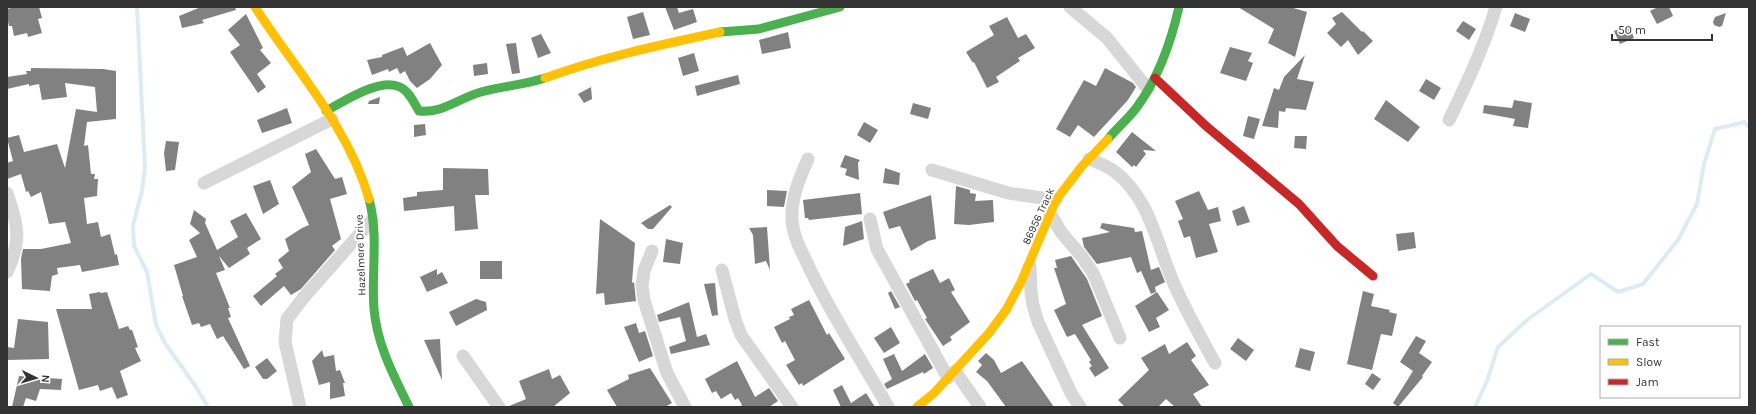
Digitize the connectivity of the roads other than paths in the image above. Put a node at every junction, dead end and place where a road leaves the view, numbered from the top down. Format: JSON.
{"nodes":[{"id":1,"x":255,"y":7,"type":"edge"},
{"id":2,"x":840,"y":7,"type":"edge"},
{"id":3,"x":1070,"y":7,"type":"edge"},
{"id":4,"x":1178,"y":7,"type":"edge"},
{"id":5,"x":1496,"y":7,"type":"edge"},
{"id":6,"x":1152,"y":84,"type":"junction"},
{"id":7,"x":329,"y":115,"type":"junction"},
{"id":8,"x":1449,"y":120,"type":"dead end"},
{"id":9,"x":808,"y":159,"type":"dead end"},
{"id":10,"x":1089,"y":159,"type":"junction"},
{"id":11,"x":932,"y":170,"type":"dead end"},
{"id":12,"x":204,"y":183,"type":"dead end"},
{"id":13,"x":7,"y":193,"type":"edge"},
{"id":14,"x":1056,"y":200,"type":"junction"},
{"id":15,"x":1050,"y":213,"type":"junction"},
{"id":16,"x":870,"y":219,"type":"dead end"},
{"id":17,"x":372,"y":220,"type":"junction"},
{"id":18,"x":652,"y":251,"type":"dead end"},
{"id":19,"x":1030,"y":262,"type":"junction"},
{"id":20,"x":722,"y":270,"type":"dead end"},
{"id":21,"x":7,"y":272,"type":"edge"},
{"id":22,"x":1373,"y":276,"type":"dead end"},
{"id":23,"x":1120,"y":338,"type":"dead end"},
{"id":24,"x":464,"y":356,"type":"dead end"},
{"id":25,"x":1215,"y":363,"type":"dead end"},
{"id":26,"x":951,"y":374,"type":"junction"},
{"id":27,"x":300,"y":407,"type":"edge"},
{"id":28,"x":409,"y":407,"type":"edge"},
{"id":29,"x":499,"y":407,"type":"edge"},
{"id":30,"x":685,"y":407,"type":"edge"},
{"id":31,"x":792,"y":407,"type":"edge"},
{"id":32,"x":888,"y":407,"type":"edge"},
{"id":33,"x":917,"y":407,"type":"edge"},
{"id":34,"x":980,"y":407,"type":"edge"},
{"id":35,"x":1080,"y":407,"type":"edge"}],
"edges":[{"from":1,"to":7,"type":"street","name":"Hazelmere Drive"},
{"from":2,"to":7,"type":"street"},
{"from":3,"to":6,"type":"street"},
{"from":4,"to":6,"type":"street","name":"86956 Track"},
{"from":5,"to":8,"type":"street"},
{"from":6,"to":10,"type":"street","name":"86956 Track"},
{"from":6,"to":22,"type":"street"},
{"from":7,"to":12,"type":"street"},
{"from":7,"to":17,"type":"street","name":"Hazelmere Drive"},
{"from":9,"to":32,"type":"street"},
{"from":10,"to":14,"type":"street","name":"86956 Track"},
{"from":10,"to":25,"type":"street"},
{"from":11,"to":14,"type":"street"},
{"from":13,"to":21,"type":"street"},
{"from":14,"to":15,"type":"street","name":"86956 Track"},
{"from":15,"to":19,"type":"street","name":"86956 Track"},
{"from":15,"to":23,"type":"street"},
{"from":16,"to":26,"type":"street"},
{"from":17,"to":27,"type":"street"},
{"from":17,"to":28,"type":"street","name":"Hazelmere Drive"},
{"from":18,"to":30,"type":"street"},
{"from":19,"to":26,"type":"street","name":"86956 Track"},
{"from":19,"to":35,"type":"street"},
{"from":20,"to":31,"type":"street"},
{"from":24,"to":29,"type":"street"},
{"from":26,"to":33,"type":"street","name":"86956 Track"},
{"from":26,"to":34,"type":"street"}]}
